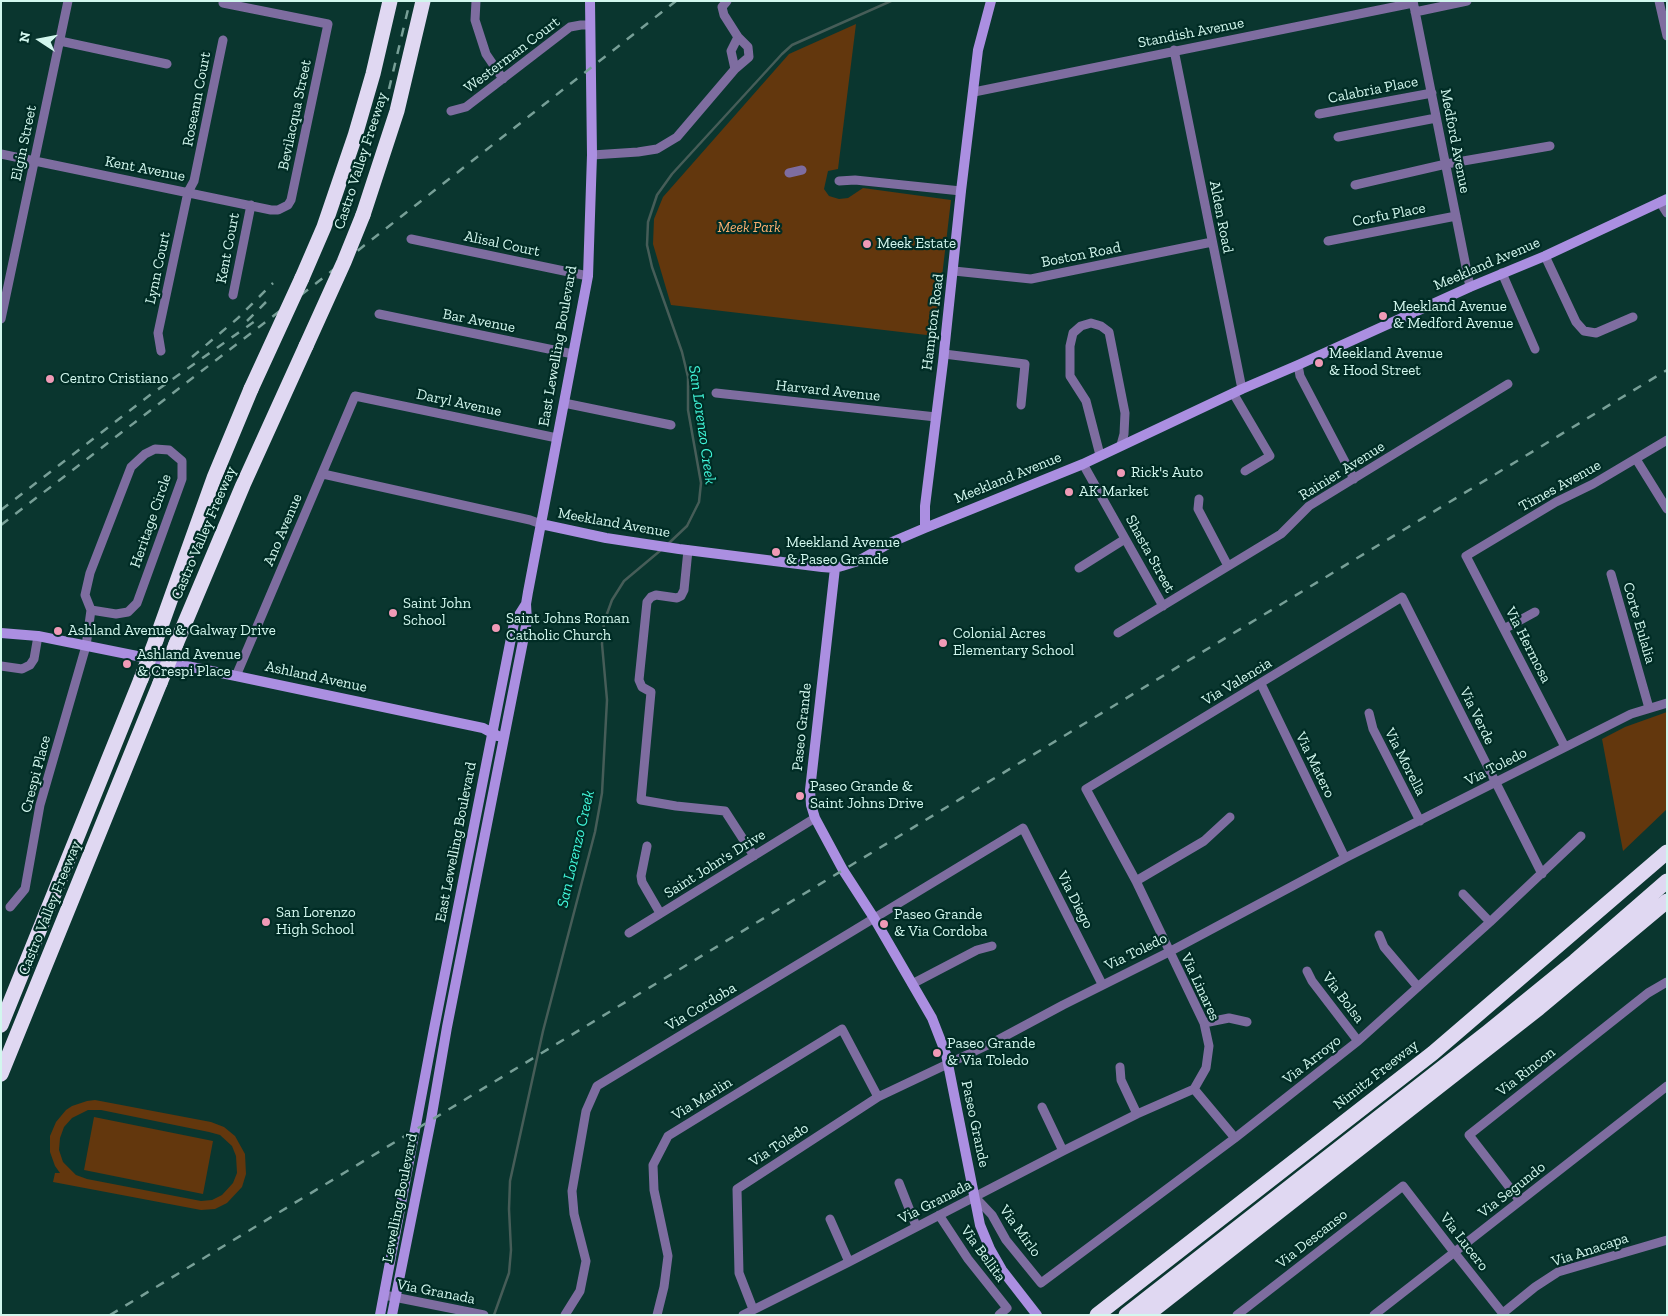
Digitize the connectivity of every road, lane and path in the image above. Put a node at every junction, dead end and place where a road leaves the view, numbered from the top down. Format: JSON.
{"nodes":[{"id":1,"x":68,"y":1,"type":"edge"},
{"id":2,"x":390,"y":1,"type":"edge"},
{"id":3,"x":423,"y":1,"type":"edge"},
{"id":4,"x":476,"y":1,"type":"edge"},
{"id":5,"x":590,"y":1,"type":"edge"},
{"id":6,"x":991,"y":1,"type":"edge"},
{"id":7,"x":1467,"y":1,"type":"edge"},
{"id":8,"x":1659,"y":1,"type":"edge"},
{"id":9,"x":223,"y":3,"type":"dead end"},
{"id":10,"x":724,"y":4,"type":"edge"},
{"id":11,"x":1414,"y":5,"type":"edge"},
{"id":12,"x":590,"y":25,"type":"junction"},
{"id":13,"x":1667,"y":36,"type":"edge"},
{"id":14,"x":738,"y":37,"type":"junction"},
{"id":15,"x":222,"y":40,"type":"dead end"},
{"id":16,"x":60,"y":41,"type":"junction"},
{"id":17,"x":1174,"y":50,"type":"junction"},
{"id":18,"x":167,"y":64,"type":"dead end"},
{"id":19,"x":735,"y":69,"type":"junction"},
{"id":20,"x":503,"y":79,"type":"junction"},
{"id":21,"x":974,"y":92,"type":"junction"},
{"id":22,"x":1432,"y":93,"type":"junction"},
{"id":23,"x":451,"y":111,"type":"dead end"},
{"id":24,"x":1319,"y":114,"type":"dead end"},
{"id":25,"x":1436,"y":118,"type":"junction"},
{"id":26,"x":1338,"y":137,"type":"dead end"},
{"id":27,"x":1550,"y":146,"type":"dead end"},
{"id":28,"x":1,"y":154,"type":"edge"},
{"id":29,"x":592,"y":155,"type":"junction"},
{"id":30,"x":34,"y":160,"type":"junction"},
{"id":31,"x":1446,"y":164,"type":"junction"},
{"id":32,"x":802,"y":170,"type":"dead end"},
{"id":33,"x":788,"y":173,"type":"dead end"},
{"id":34,"x":839,"y":181,"type":"dead end"},
{"id":35,"x":1355,"y":184,"type":"dead end"},
{"id":36,"x":961,"y":190,"type":"junction"},
{"id":37,"x":188,"y":192,"type":"junction"},
{"id":38,"x":1664,"y":200,"type":"edge"},
{"id":39,"x":251,"y":205,"type":"junction"},
{"id":40,"x":284,"y":208,"type":"joint"},
{"id":41,"x":1667,"y":213,"type":"edge"},
{"id":42,"x":1456,"y":216,"type":"junction"},
{"id":43,"x":411,"y":239,"type":"dead end"},
{"id":44,"x":1328,"y":241,"type":"dead end"},
{"id":45,"x":1212,"y":242,"type":"junction"},
{"id":46,"x":1544,"y":256,"type":"junction"},
{"id":47,"x":954,"y":271,"type":"junction"},
{"id":48,"x":1502,"y":273,"type":"junction"},
{"id":49,"x":588,"y":276,"type":"junction"},
{"id":50,"x":1470,"y":287,"type":"junction"},
{"id":51,"x":233,"y":295,"type":"dead end"},
{"id":52,"x":379,"y":314,"type":"dead end"},
{"id":53,"x":1633,"y":317,"type":"dead end"},
{"id":54,"x":1,"y":319,"type":"edge"},
{"id":55,"x":1535,"y":349,"type":"dead end"},
{"id":56,"x":161,"y":351,"type":"dead end"},
{"id":57,"x":573,"y":354,"type":"junction"},
{"id":58,"x":944,"y":354,"type":"junction"},
{"id":59,"x":1298,"y":365,"type":"junction"},
{"id":60,"x":1508,"y":384,"type":"dead end"},
{"id":61,"x":1237,"y":391,"type":"junction"},
{"id":62,"x":716,"y":393,"type":"dead end"},
{"id":63,"x":355,"y":396,"type":"joint"},
{"id":64,"x":564,"y":403,"type":"junction"},
{"id":65,"x":1021,"y":405,"type":"dead end"},
{"id":66,"x":936,"y":417,"type":"junction"},
{"id":67,"x":671,"y":425,"type":"dead end"},
{"id":68,"x":557,"y":438,"type":"junction"},
{"id":69,"x":1667,"y":440,"type":"edge"},
{"id":70,"x":1121,"y":445,"type":"junction"},
{"id":71,"x":1100,"y":456,"type":"junction"},
{"id":72,"x":1636,"y":459,"type":"junction"},
{"id":73,"x":1083,"y":464,"type":"junction"},
{"id":74,"x":1245,"y":471,"type":"dead end"},
{"id":75,"x":323,"y":474,"type":"junction"},
{"id":76,"x":1354,"y":479,"type":"junction"},
{"id":77,"x":1199,"y":499,"type":"dead end"},
{"id":78,"x":1667,"y":509,"type":"edge"},
{"id":79,"x":541,"y":524,"type":"junction"},
{"id":80,"x":925,"y":528,"type":"junction"},
{"id":81,"x":1125,"y":539,"type":"junction"},
{"id":82,"x":683,"y":550,"type":"junction"},
{"id":83,"x":1466,"y":556,"type":"joint"},
{"id":84,"x":1228,"y":566,"type":"junction"},
{"id":85,"x":835,"y":568,"type":"junction"},
{"id":86,"x":1079,"y":568,"type":"dead end"},
{"id":87,"x":1611,"y":574,"type":"dead end"},
{"id":88,"x":1402,"y":597,"type":"joint"},
{"id":89,"x":526,"y":604,"type":"junction"},
{"id":90,"x":1163,"y":606,"type":"junction"},
{"id":91,"x":91,"y":610,"type":"junction"},
{"id":92,"x":1535,"y":612,"type":"dead end"},
{"id":93,"x":1504,"y":630,"type":"junction"},
{"id":94,"x":1,"y":633,"type":"edge"},
{"id":95,"x":1118,"y":633,"type":"dead end"},
{"id":96,"x":38,"y":636,"type":"junction"},
{"id":97,"x":86,"y":646,"type":"junction"},
{"id":98,"x":1,"y":666,"type":"edge"},
{"id":99,"x":236,"y":676,"type":"junction"},
{"id":100,"x":1261,"y":684,"type":"junction"},
{"id":101,"x":1667,"y":703,"type":"edge"},
{"id":102,"x":1649,"y":708,"type":"junction"},
{"id":103,"x":1369,"y":714,"type":"dead end"},
{"id":104,"x":493,"y":733,"type":"junction"},
{"id":105,"x":504,"y":739,"type":"junction"},
{"id":106,"x":1565,"y":747,"type":"junction"},
{"id":107,"x":1495,"y":783,"type":"junction"},
{"id":108,"x":1086,"y":789,"type":"joint"},
{"id":109,"x":1230,"y":817,"type":"dead end"},
{"id":110,"x":814,"y":818,"type":"junction"},
{"id":111,"x":1420,"y":821,"type":"junction"},
{"id":112,"x":1023,"y":828,"type":"joint"},
{"id":113,"x":1581,"y":836,"type":"dead end"},
{"id":114,"x":647,"y":846,"type":"dead end"},
{"id":115,"x":1667,"y":852,"type":"edge"},
{"id":116,"x":754,"y":856,"type":"junction"},
{"id":117,"x":1345,"y":858,"type":"junction"},
{"id":118,"x":1542,"y":874,"type":"junction"},
{"id":119,"x":1136,"y":881,"type":"junction"},
{"id":120,"x":1667,"y":881,"type":"edge"},
{"id":121,"x":1667,"y":892,"type":"edge"},
{"id":122,"x":1464,"y":894,"type":"dead end"},
{"id":123,"x":1648,"y":898,"type":"junction"},
{"id":124,"x":1667,"y":901,"type":"edge"},
{"id":125,"x":10,"y":907,"type":"dead end"},
{"id":126,"x":660,"y":913,"type":"junction"},
{"id":127,"x":874,"y":918,"type":"junction"},
{"id":128,"x":456,"y":920,"type":"junction"},
{"id":129,"x":468,"y":922,"type":"junction"},
{"id":130,"x":1490,"y":922,"type":"junction"},
{"id":131,"x":629,"y":933,"type":"dead end"},
{"id":132,"x":1379,"y":935,"type":"dead end"},
{"id":133,"x":992,"y":946,"type":"dead end"},
{"id":134,"x":1169,"y":952,"type":"junction"},
{"id":135,"x":1307,"y":971,"type":"dead end"},
{"id":136,"x":1667,"y":982,"type":"edge"},
{"id":137,"x":912,"y":984,"type":"junction"},
{"id":138,"x":1102,"y":984,"type":"junction"},
{"id":139,"x":1418,"y":987,"type":"junction"},
{"id":140,"x":1247,"y":1022,"type":"dead end"},
{"id":141,"x":1204,"y":1023,"type":"junction"},
{"id":142,"x":1,"y":1025,"type":"edge"},
{"id":143,"x":1358,"y":1041,"type":"junction"},
{"id":144,"x":948,"y":1065,"type":"junction"},
{"id":145,"x":1120,"y":1068,"type":"dead end"},
{"id":146,"x":1,"y":1074,"type":"edge"},
{"id":147,"x":1667,"y":1086,"type":"edge"},
{"id":148,"x":436,"y":1087,"type":"joint"},
{"id":149,"x":423,"y":1088,"type":"joint"},
{"id":150,"x":1194,"y":1089,"type":"junction"},
{"id":151,"x":878,"y":1097,"type":"junction"},
{"id":152,"x":1042,"y":1108,"type":"dead end"},
{"id":153,"x":1137,"y":1114,"type":"junction"},
{"id":154,"x":1235,"y":1138,"type":"junction"},
{"id":155,"x":1063,"y":1151,"type":"junction"},
{"id":156,"x":899,"y":1183,"type":"dead end"},
{"id":157,"x":1403,"y":1186,"type":"joint"},
{"id":158,"x":975,"y":1197,"type":"junction"},
{"id":159,"x":1520,"y":1200,"type":"junction"},
{"id":160,"x":939,"y":1215,"type":"junction"},
{"id":161,"x":830,"y":1219,"type":"dead end"},
{"id":162,"x":916,"y":1226,"type":"junction"},
{"id":163,"x":1667,"y":1240,"type":"edge"},
{"id":164,"x":1454,"y":1253,"type":"junction"},
{"id":165,"x":849,"y":1262,"type":"junction"},
{"id":166,"x":1042,"y":1283,"type":"joint"},
{"id":167,"x":384,"y":1296,"type":"junction"},
{"id":168,"x":396,"y":1298,"type":"junction"},
{"id":169,"x":753,"y":1309,"type":"junction"},
{"id":170,"x":1504,"y":1314,"type":"edge"},
{"id":171,"x":380,"y":1315,"type":"edge"},
{"id":172,"x":392,"y":1315,"type":"edge"},
{"id":173,"x":484,"y":1315,"type":"edge"},
{"id":174,"x":565,"y":1315,"type":"edge"},
{"id":175,"x":657,"y":1315,"type":"edge"},
{"id":176,"x":743,"y":1315,"type":"edge"},
{"id":177,"x":999,"y":1315,"type":"edge"},
{"id":178,"x":1037,"y":1315,"type":"edge"},
{"id":179,"x":1097,"y":1315,"type":"edge"},
{"id":180,"x":1126,"y":1315,"type":"edge"},
{"id":181,"x":1147,"y":1315,"type":"edge"},
{"id":182,"x":1237,"y":1315,"type":"edge"},
{"id":183,"x":1374,"y":1315,"type":"edge"}],
"edges":[{"from":1,"to":16,"type":"street","name":"Elgin Street"},
{"from":2,"to":142,"type":"highway","name":"Castro Valley Freeway","bridge":true},
{"from":3,"to":146,"type":"highway","name":"Castro Valley Freeway","bridge":true},
{"from":4,"to":20,"type":"street"},
{"from":5,"to":12,"type":"main road","name":"East Lewelling Boulevard"},
{"from":6,"to":21,"type":"main road","name":"Hampton Road"},
{"from":7,"to":11,"type":"street","name":"Standish Avenue"},
{"from":8,"to":13,"type":"street"},
{"from":9,"to":40,"type":"street","name":"Bevilacqua Street"},
{"from":10,"to":14,"type":"street"},
{"from":11,"to":17,"type":"street","name":"Standish Avenue"},
{"from":11,"to":22,"type":"street","name":"Medford Avenue"},
{"from":12,"to":20,"type":"street","name":"Westerman Court"},
{"from":12,"to":29,"type":"main road","name":"East Lewelling Boulevard"},
{"from":14,"to":19,"type":"street"},
{"from":14,"to":19,"type":"street"},
{"from":15,"to":37,"type":"street","name":"Roseann Court"},
{"from":16,"to":18,"type":"street"},
{"from":16,"to":30,"type":"street","name":"Elgin Street"},
{"from":17,"to":21,"type":"street","name":"Standish Avenue"},
{"from":17,"to":45,"type":"street","name":"Alden Road"},
{"from":19,"to":29,"type":"street"},
{"from":20,"to":23,"type":"street","name":"Westerman Court"},
{"from":21,"to":36,"type":"main road","name":"Hampton Road"},
{"from":22,"to":24,"type":"street","name":"Calabria Place"},
{"from":22,"to":25,"type":"street","name":"Medford Avenue"},
{"from":25,"to":26,"type":"street"},
{"from":25,"to":31,"type":"street","name":"Medford Avenue"},
{"from":27,"to":31,"type":"street"},
{"from":28,"to":30,"type":"street","name":"Kent Avenue"},
{"from":29,"to":49,"type":"main road","name":"East Lewelling Boulevard"},
{"from":30,"to":37,"type":"street","name":"Kent Avenue"},
{"from":30,"to":54,"type":"street","name":"Elgin Street"},
{"from":31,"to":35,"type":"street"},
{"from":31,"to":42,"type":"street","name":"Medford Avenue"},
{"from":32,"to":33,"type":"street"},
{"from":34,"to":36,"type":"street"},
{"from":36,"to":47,"type":"main road","name":"Hampton Road"},
{"from":37,"to":39,"type":"street","name":"Kent Avenue"},
{"from":37,"to":56,"type":"street","name":"Lynn Court"},
{"from":38,"to":41,"type":"street"},
{"from":38,"to":46,"type":"main road","name":"Meekland Avenue"},
{"from":39,"to":40,"type":"street","name":"Kent Avenue"},
{"from":39,"to":51,"type":"street","name":"Kent Court"},
{"from":42,"to":44,"type":"street","name":"Corfu Place"},
{"from":42,"to":50,"type":"street","name":"Medford Avenue"},
{"from":43,"to":49,"type":"street","name":"Alisal Court"},
{"from":45,"to":47,"type":"street","name":"Boston Road"},
{"from":45,"to":61,"type":"street","name":"Alden Road"},
{"from":46,"to":48,"type":"main road","name":"Meekland Avenue"},
{"from":46,"to":53,"type":"street"},
{"from":47,"to":58,"type":"main road","name":"Hampton Road"},
{"from":48,"to":50,"type":"main road","name":"Meekland Avenue"},
{"from":48,"to":55,"type":"street"},
{"from":49,"to":57,"type":"main road","name":"East Lewelling Boulevard"},
{"from":50,"to":59,"type":"main road","name":"Meekland Avenue"},
{"from":52,"to":57,"type":"street","name":"Bar Avenue"},
{"from":57,"to":64,"type":"main road","name":"East Lewelling Boulevard"},
{"from":58,"to":65,"type":"street"},
{"from":58,"to":66,"type":"main road","name":"Hampton Road"},
{"from":59,"to":61,"type":"main road","name":"Meekland Avenue"},
{"from":59,"to":76,"type":"street"},
{"from":60,"to":76,"type":"street","name":"Rainier Avenue"},
{"from":61,"to":70,"type":"main road","name":"Meekland Avenue"},
{"from":61,"to":74,"type":"street","name":"Alden Road"},
{"from":62,"to":66,"type":"street","name":"Harvard Avenue"},
{"from":63,"to":68,"type":"street","name":"Daryl Avenue"},
{"from":63,"to":75,"type":"street","name":"Ano Avenue"},
{"from":64,"to":67,"type":"street"},
{"from":64,"to":68,"type":"main road","name":"East Lewelling Boulevard"},
{"from":66,"to":80,"type":"main road","name":"Hampton Road"},
{"from":68,"to":79,"type":"main road","name":"East Lewelling Boulevard"},
{"from":69,"to":72,"type":"street","name":"Times Avenue"},
{"from":70,"to":71,"type":"main road","name":"Meekland Avenue"},
{"from":70,"to":71,"type":"street"},
{"from":71,"to":73,"type":"main road","name":"Meekland Avenue"},
{"from":72,"to":78,"type":"street"},
{"from":72,"to":83,"type":"street","name":"Times Avenue"},
{"from":73,"to":80,"type":"main road","name":"Meekland Avenue"},
{"from":73,"to":81,"type":"street","name":"Shasta Street"},
{"from":75,"to":79,"type":"street","name":"Meekland Avenue"},
{"from":75,"to":99,"type":"street","name":"Ano Avenue"},
{"from":76,"to":84,"type":"street","name":"Rainier Avenue"},
{"from":77,"to":84,"type":"street"},
{"from":79,"to":82,"type":"main road","name":"Meekland Avenue"},
{"from":79,"to":89,"type":"main road","name":"East Lewelling Boulevard"},
{"from":80,"to":85,"type":"main road","name":"Meekland Avenue"},
{"from":81,"to":86,"type":"street"},
{"from":81,"to":90,"type":"street","name":"Shasta Street"},
{"from":82,"to":85,"type":"main road","name":"Meekland Avenue"},
{"from":82,"to":116,"type":"street"},
{"from":83,"to":93,"type":"street","name":"Via Hermosa"},
{"from":84,"to":90,"type":"street","name":"Rainier Avenue"},
{"from":85,"to":110,"type":"main road","name":"Paseo Grande"},
{"from":87,"to":102,"type":"street","name":"Corte Eulalia"},
{"from":88,"to":100,"type":"street","name":"Via Valencia"},
{"from":88,"to":107,"type":"street","name":"Via Verde"},
{"from":89,"to":104,"type":"main road","name":"East Lewelling Boulevard"},
{"from":89,"to":105,"type":"main road","name":"East Lewelling Boulevard"},
{"from":90,"to":95,"type":"street","name":"Rainier Avenue"},
{"from":91,"to":91,"type":"street","name":"Heritage Circle"},
{"from":91,"to":97,"type":"street","name":"Heritage Circle"},
{"from":92,"to":93,"type":"street"},
{"from":93,"to":106,"type":"street","name":"Via Hermosa"},
{"from":94,"to":96,"type":"main road","name":"Ashland Avenue"},
{"from":96,"to":97,"type":"main road","name":"Ashland Avenue"},
{"from":96,"to":98,"type":"street"},
{"from":97,"to":99,"type":"main road","name":"Ashland Avenue"},
{"from":97,"to":125,"type":"street","name":"Crespi Place"},
{"from":99,"to":104,"type":"main road","name":"Ashland Avenue"},
{"from":100,"to":108,"type":"street","name":"Via Valencia"},
{"from":100,"to":117,"type":"street","name":"Via Matero"},
{"from":101,"to":102,"type":"street","name":"Via Toledo"},
{"from":102,"to":106,"type":"street","name":"Via Toledo"},
{"from":103,"to":111,"type":"street","name":"Via Morella"},
{"from":104,"to":105,"type":"main road","name":"Ashland Avenue"},
{"from":104,"to":128,"type":"main road","name":"East Lewelling Boulevard"},
{"from":105,"to":129,"type":"main road","name":"East Lewelling Boulevard"},
{"from":106,"to":107,"type":"street","name":"Via Toledo"},
{"from":107,"to":111,"type":"street","name":"Via Toledo"},
{"from":107,"to":118,"type":"street","name":"Via Verde"},
{"from":108,"to":119,"type":"street","name":"Via Linares"},
{"from":109,"to":119,"type":"street"},
{"from":110,"to":116,"type":"street","name":"Saint John's Drive"},
{"from":110,"to":127,"type":"main road","name":"Paseo Grande"},
{"from":111,"to":117,"type":"street","name":"Via Toledo"},
{"from":112,"to":127,"type":"street","name":"Via Cordoba"},
{"from":112,"to":138,"type":"street","name":"Via Diego"},
{"from":113,"to":118,"type":"street","name":"Via Arroyo"},
{"from":114,"to":126,"type":"street"},
{"from":115,"to":179,"type":"highway","name":"Nimitz Freeway"},
{"from":116,"to":126,"type":"street","name":"Saint John's Drive"},
{"from":117,"to":134,"type":"street","name":"Via Toledo"},
{"from":118,"to":130,"type":"street","name":"Via Arroyo"},
{"from":119,"to":134,"type":"street","name":"Via Linares"},
{"from":120,"to":123,"type":"highway"},
{"from":121,"to":123,"type":"highway"},
{"from":122,"to":130,"type":"street"},
{"from":123,"to":180,"type":"highway"},
{"from":124,"to":181,"type":"highway"},
{"from":126,"to":131,"type":"street","name":"Saint John's Drive"},
{"from":127,"to":137,"type":"main road","name":"Paseo Grande"},
{"from":127,"to":174,"type":"street","name":"Via Cordoba"},
{"from":128,"to":129,"type":"main road"},
{"from":128,"to":149,"type":"main road","name":"East Lewelling Boulevard"},
{"from":129,"to":148,"type":"main road","name":"East Lewelling Boulevard"},
{"from":130,"to":139,"type":"street","name":"Via Arroyo"},
{"from":132,"to":139,"type":"street"},
{"from":133,"to":137,"type":"street"},
{"from":134,"to":138,"type":"street","name":"Via Toledo"},
{"from":134,"to":141,"type":"street","name":"Via Linares"},
{"from":135,"to":143,"type":"street","name":"Via Bolsa"},
{"from":136,"to":159,"type":"street","name":"Via Rincon"},
{"from":137,"to":144,"type":"main road","name":"Paseo Grande"},
{"from":138,"to":144,"type":"street","name":"Via Toledo"},
{"from":139,"to":143,"type":"street","name":"Via Arroyo"},
{"from":140,"to":141,"type":"street"},
{"from":141,"to":150,"type":"street","name":"Via Linares"},
{"from":143,"to":154,"type":"street","name":"Via Arroyo"},
{"from":144,"to":151,"type":"street","name":"Via Toledo"},
{"from":144,"to":158,"type":"main road","name":"Paseo Grande"},
{"from":145,"to":153,"type":"street"},
{"from":147,"to":159,"type":"street","name":"Via Segundo"},
{"from":148,"to":168,"type":"main road","name":"Lewelling Boulevard"},
{"from":149,"to":167,"type":"main road","name":"Lewelling Boulevard"},
{"from":150,"to":153,"type":"street","name":"Via Granada"},
{"from":150,"to":154,"type":"street"},
{"from":151,"to":169,"type":"street","name":"Via Toledo"},
{"from":151,"to":175,"type":"street","name":"Via Marlin"},
{"from":152,"to":155,"type":"street"},
{"from":153,"to":155,"type":"street","name":"Via Granada"},
{"from":154,"to":166,"type":"street","name":"Via Arroyo"},
{"from":155,"to":158,"type":"street","name":"Via Granada"},
{"from":156,"to":162,"type":"street"},
{"from":157,"to":164,"type":"street","name":"Via Lucero"},
{"from":157,"to":182,"type":"street","name":"Via Descanso"},
{"from":158,"to":160,"type":"street","name":"Via Granada"},
{"from":158,"to":166,"type":"street","name":"Via Mirlo"},
{"from":158,"to":178,"type":"main road","name":"Paseo Grande"},
{"from":159,"to":164,"type":"street","name":"Via Segundo"},
{"from":160,"to":162,"type":"street","name":"Via Granada"},
{"from":160,"to":177,"type":"street","name":"Via Bellita"},
{"from":161,"to":165,"type":"street"},
{"from":162,"to":165,"type":"street","name":"Via Granada"},
{"from":163,"to":170,"type":"street","name":"Via Anacapa"},
{"from":164,"to":170,"type":"street","name":"Via Lucero"},
{"from":164,"to":183,"type":"street","name":"Via Segundo"},
{"from":165,"to":169,"type":"street","name":"Via Granada"},
{"from":167,"to":168,"type":"street","name":"Via Granada"},
{"from":167,"to":171,"type":"main road","name":"Lewelling Boulevard"},
{"from":168,"to":172,"type":"main road","name":"Lewelling Boulevard"},
{"from":168,"to":173,"type":"street","name":"Via Granada"},
{"from":169,"to":176,"type":"street","name":"Via Granada"}]}
